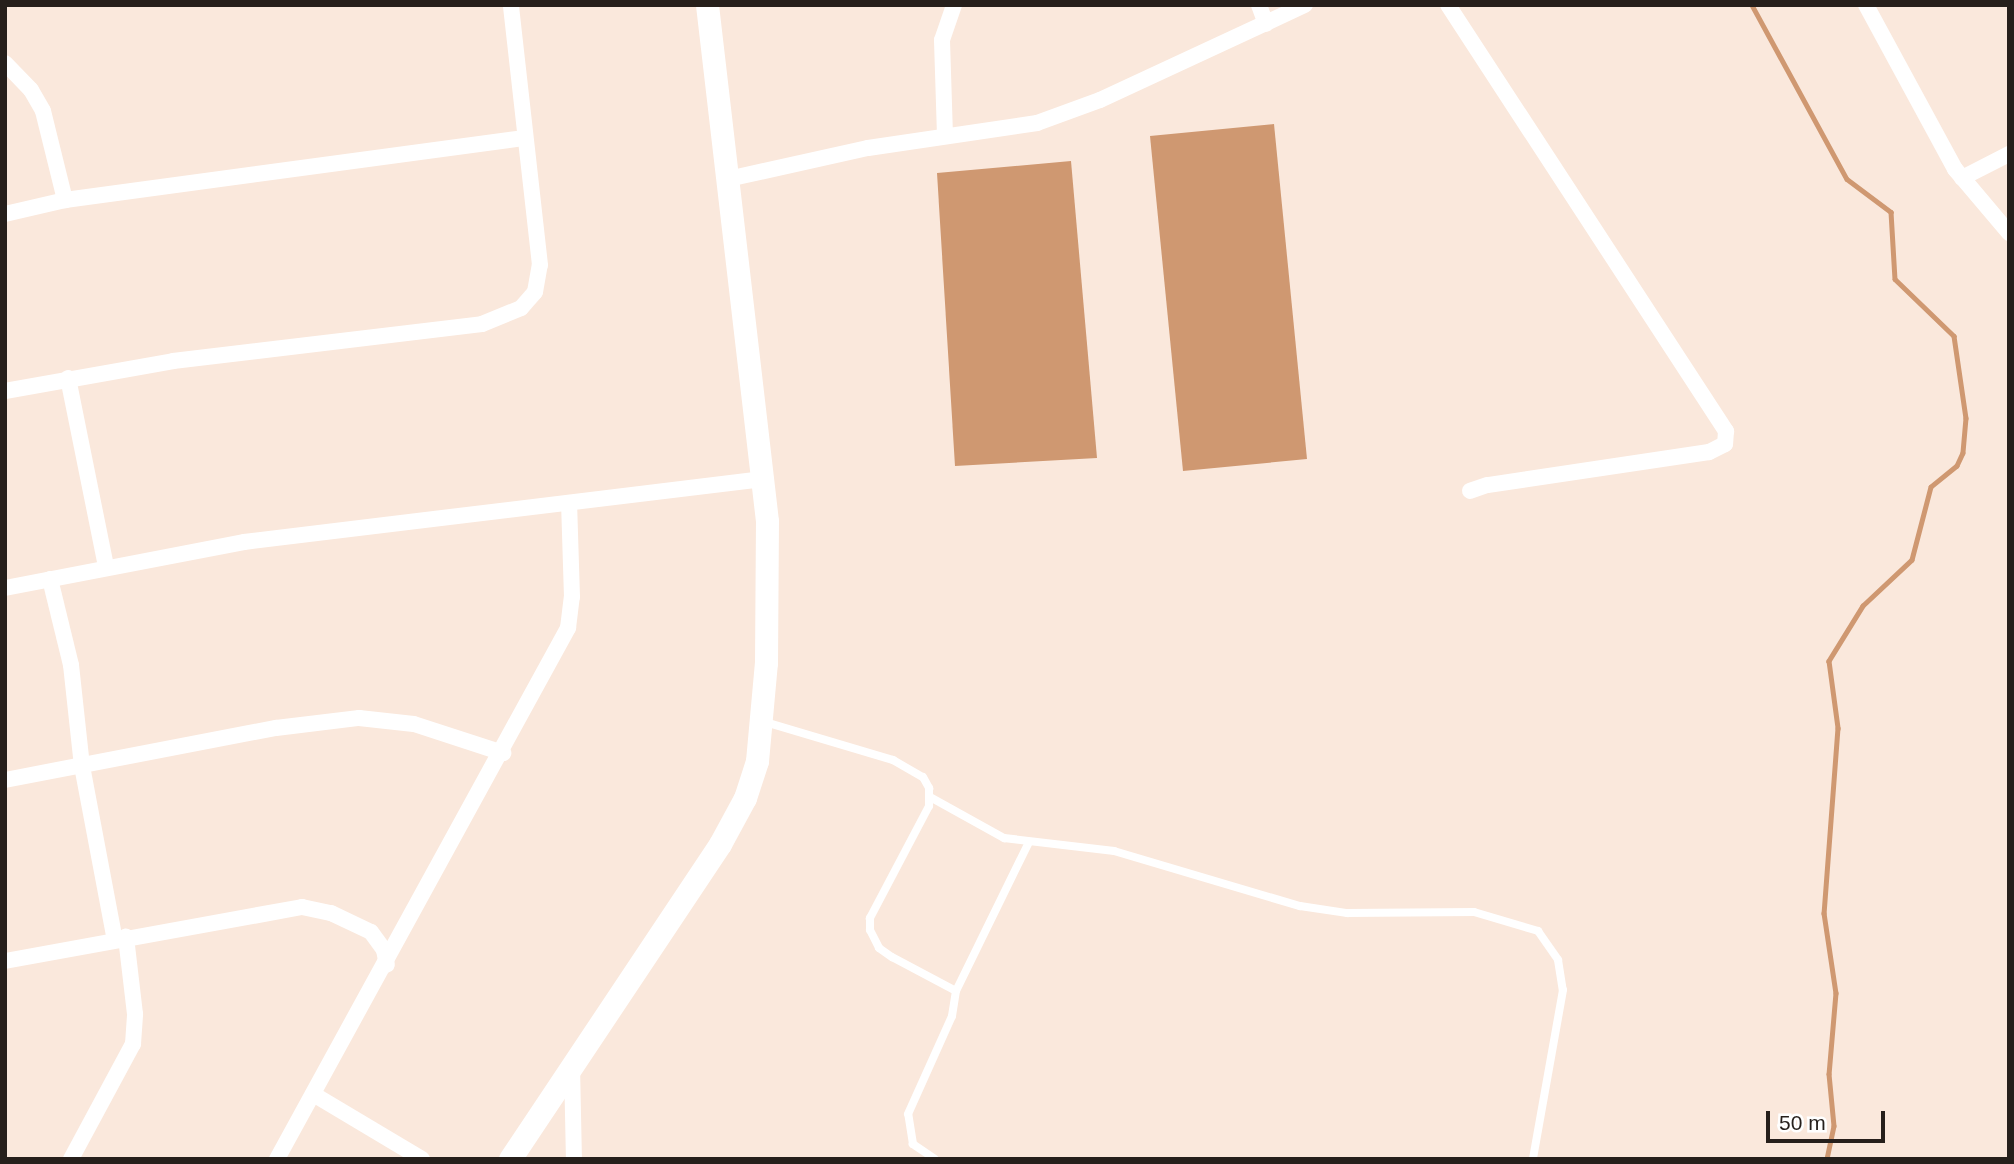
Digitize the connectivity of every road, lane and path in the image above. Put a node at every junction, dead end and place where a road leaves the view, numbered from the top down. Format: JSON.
{"nodes":[{"id":1,"x":511,"y":5,"type":"edge"},
{"id":2,"x":707,"y":5,"type":"edge"},
{"id":3,"x":954,"y":5,"type":"edge"},
{"id":4,"x":1259,"y":5,"type":"edge"},
{"id":5,"x":1305,"y":5,"type":"edge"},
{"id":6,"x":1448,"y":5,"type":"edge"},
{"id":7,"x":1866,"y":5,"type":"edge"},
{"id":8,"x":1266,"y":24,"type":"junction"},
{"id":9,"x":5,"y":63,"type":"edge"},
{"id":10,"x":945,"y":136,"type":"junction"},
{"id":11,"x":524,"y":138,"type":"junction"},
{"id":12,"x":2009,"y":154,"type":"edge"},
{"id":13,"x":1962,"y":178,"type":"junction"},
{"id":14,"x":728,"y":179,"type":"junction"},
{"id":15,"x":65,"y":200,"type":"junction"},
{"id":16,"x":5,"y":214,"type":"edge"},
{"id":17,"x":2009,"y":233,"type":"edge"},
{"id":18,"x":68,"y":378,"type":"junction"},
{"id":19,"x":5,"y":391,"type":"edge"},
{"id":20,"x":763,"y":479,"type":"junction"},
{"id":21,"x":1470,"y":491,"type":"dead end"},
{"id":22,"x":569,"y":503,"type":"junction"},
{"id":23,"x":106,"y":567,"type":"junction"},
{"id":24,"x":50,"y":579,"type":"junction"},
{"id":25,"x":5,"y":588,"type":"edge"},
{"id":26,"x":762,"y":721,"type":"junction"},
{"id":27,"x":503,"y":753,"type":"junction"},
{"id":28,"x":82,"y":766,"type":"junction"},
{"id":29,"x":5,"y":780,"type":"edge"},
{"id":30,"x":930,"y":797,"type":"junction"},
{"id":31,"x":1029,"y":842,"type":"junction"},
{"id":32,"x":121,"y":939,"type":"junction"},
{"id":33,"x":5,"y":961,"type":"edge"},
{"id":34,"x":387,"y":965,"type":"junction"},
{"id":35,"x":956,"y":990,"type":"junction"},
{"id":36,"x":572,"y":1066,"type":"junction"},
{"id":37,"x":313,"y":1094,"type":"junction"},
{"id":38,"x":71,"y":1159,"type":"edge"},
{"id":39,"x":277,"y":1159,"type":"edge"},
{"id":40,"x":422,"y":1159,"type":"edge"},
{"id":41,"x":510,"y":1159,"type":"edge"},
{"id":42,"x":573,"y":1159,"type":"edge"},
{"id":43,"x":935,"y":1159,"type":"edge"},
{"id":44,"x":1533,"y":1159,"type":"edge"}],
"edges":[{"from":1,"to":11,"type":"street"},
{"from":2,"to":14,"type":"street"},
{"from":3,"to":10,"type":"street"},
{"from":4,"to":8,"type":"street"},
{"from":5,"to":8,"type":"street"},
{"from":6,"to":21,"type":"street"},
{"from":7,"to":13,"type":"street"},
{"from":8,"to":10,"type":"street"},
{"from":9,"to":15,"type":"street"},
{"from":10,"to":14,"type":"street"},
{"from":11,"to":15,"type":"street"},
{"from":11,"to":18,"type":"street"},
{"from":12,"to":13,"type":"street"},
{"from":13,"to":17,"type":"street"},
{"from":14,"to":20,"type":"street"},
{"from":15,"to":16,"type":"street"},
{"from":18,"to":19,"type":"street"},
{"from":18,"to":23,"type":"street"},
{"from":20,"to":22,"type":"street"},
{"from":20,"to":26,"type":"street"},
{"from":22,"to":23,"type":"street"},
{"from":22,"to":27,"type":"street"},
{"from":23,"to":24,"type":"street"},
{"from":24,"to":25,"type":"street"},
{"from":24,"to":28,"type":"street"},
{"from":26,"to":30,"type":"lane"},
{"from":26,"to":36,"type":"street"},
{"from":27,"to":28,"type":"street"},
{"from":27,"to":34,"type":"street"},
{"from":28,"to":29,"type":"street"},
{"from":28,"to":32,"type":"street"},
{"from":30,"to":31,"type":"lane"},
{"from":30,"to":35,"type":"lane"},
{"from":31,"to":35,"type":"lane"},
{"from":31,"to":44,"type":"lane"},
{"from":32,"to":33,"type":"street"},
{"from":32,"to":34,"type":"street"},
{"from":32,"to":38,"type":"street"},
{"from":34,"to":37,"type":"street"},
{"from":35,"to":43,"type":"lane"},
{"from":36,"to":41,"type":"street"},
{"from":36,"to":42,"type":"street"},
{"from":37,"to":39,"type":"street"},
{"from":37,"to":40,"type":"street"}]}
